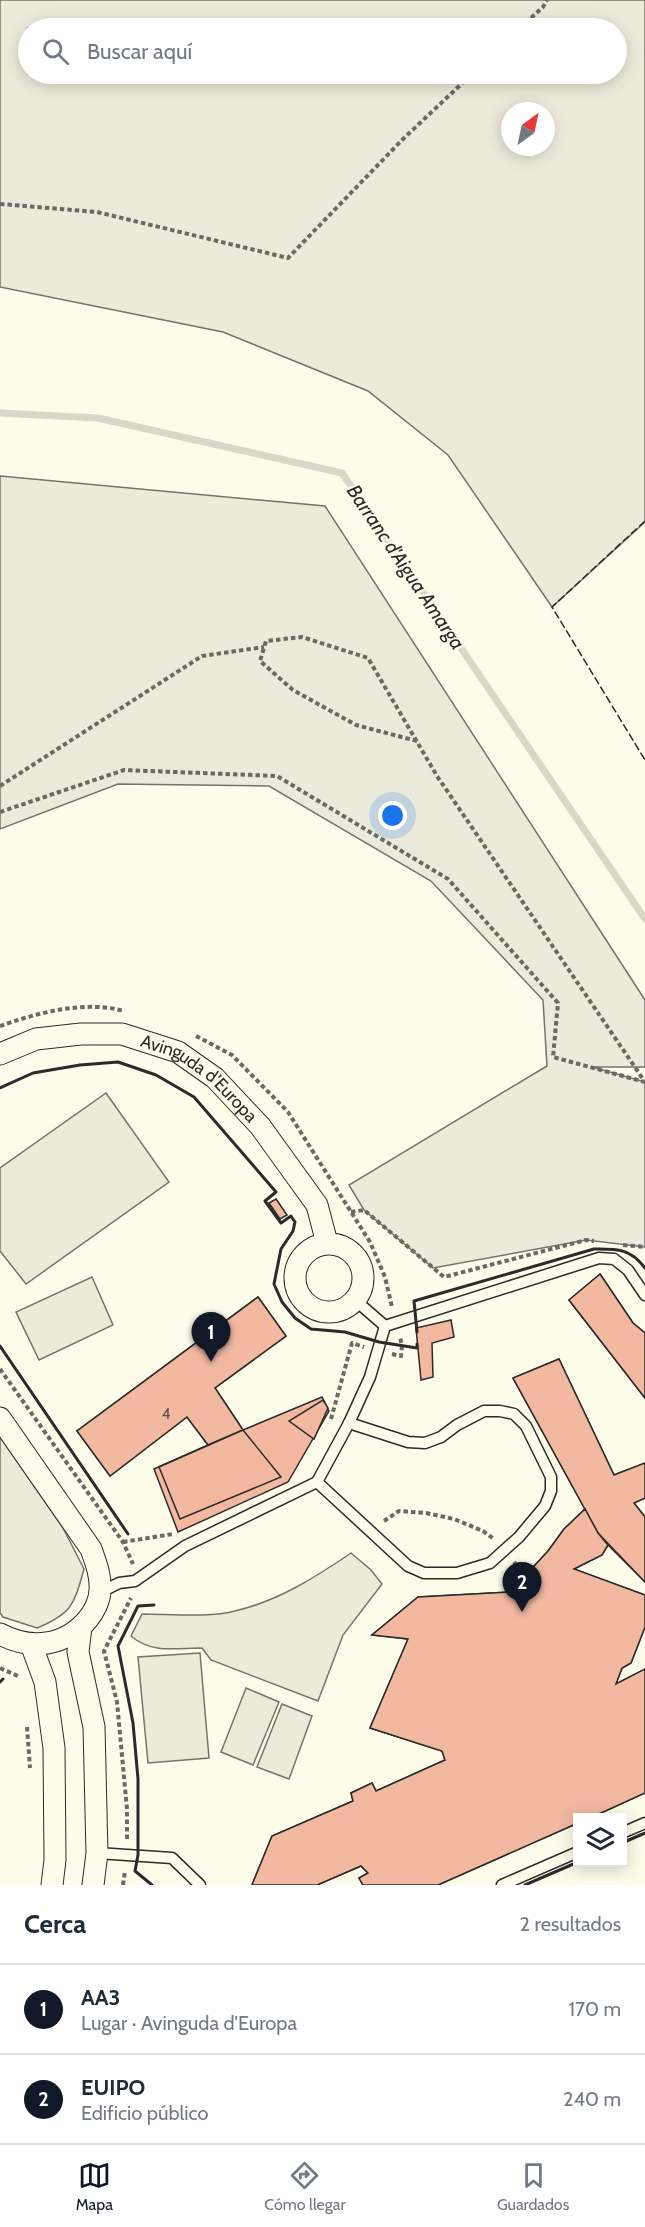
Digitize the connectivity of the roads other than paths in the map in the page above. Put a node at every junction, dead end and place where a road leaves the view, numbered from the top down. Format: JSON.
{"nodes":[{"id":1,"x":0,"y":1054,"type":"edge"},
{"id":2,"x":327,"y":1243,"type":"junction"},
{"id":3,"x":645,"y":1295,"type":"edge"},
{"id":4,"x":355,"y":1300,"type":"junction"},
{"id":5,"x":390,"y":1324,"type":"junction"},
{"id":6,"x":0,"y":1418,"type":"edge"},
{"id":7,"x":349,"y":1423,"type":"junction"},
{"id":8,"x":317,"y":1482,"type":"junction"},
{"id":9,"x":101,"y":1592,"type":"junction"},
{"id":10,"x":81,"y":1627,"type":"junction"},
{"id":11,"x":0,"y":1634,"type":"edge"},
{"id":12,"x":31,"y":1644,"type":"junction"},
{"id":13,"x":645,"y":1823,"type":"edge"},
{"id":14,"x":627,"y":1831,"type":"edge"},
{"id":15,"x":98,"y":1852,"type":"junction"},
{"id":16,"x":573,"y":1854,"type":"edge"},
{"id":17,"x":52,"y":1885,"type":"edge"},
{"id":18,"x":93,"y":1885,"type":"edge"},
{"id":19,"x":200,"y":1885,"type":"edge"},
{"id":20,"x":502,"y":1885,"type":"edge"}],
"edges":[{"from":1,"to":2,"type":"street","name":"Avinguda d'Europa"},
{"from":2,"to":4,"type":"street"},
{"from":2,"to":4,"type":"street"},
{"from":3,"to":5,"type":"lane"},
{"from":4,"to":5,"type":"lane"},
{"from":5,"to":7,"type":"lane"},
{"from":6,"to":9,"type":"street"},
{"from":7,"to":8,"type":"lane"},
{"from":7,"to":8,"type":"lane"},
{"from":8,"to":9,"type":"lane"},
{"from":9,"to":10,"type":"street"},
{"from":10,"to":12,"type":"street"},
{"from":10,"to":15,"type":"street"},
{"from":11,"to":12,"type":"street"},
{"from":12,"to":17,"type":"street"},
{"from":13,"to":14,"type":"lane"},
{"from":15,"to":18,"type":"street"},
{"from":15,"to":19,"type":"lane"},
{"from":16,"to":20,"type":"lane"}]}
